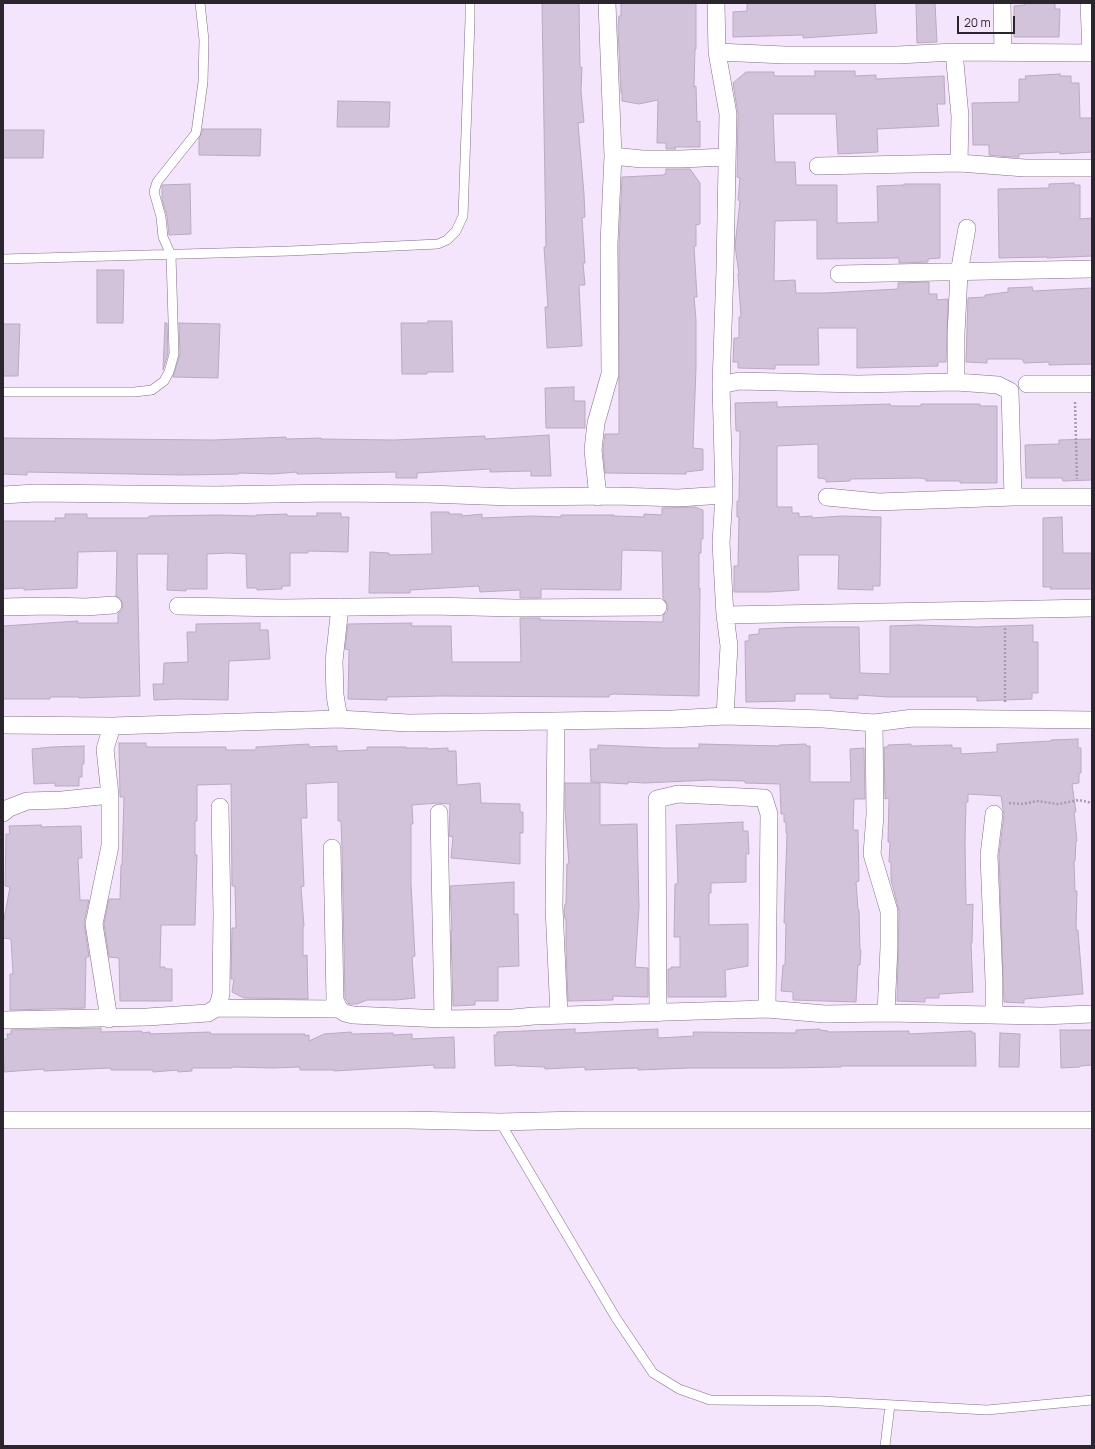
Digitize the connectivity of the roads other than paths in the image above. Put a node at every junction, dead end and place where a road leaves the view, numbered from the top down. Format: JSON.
{"nodes":[{"id":1,"x":200,"y":3,"type":"edge"},
{"id":2,"x":470,"y":3,"type":"edge"},
{"id":3,"x":607,"y":3,"type":"edge"},
{"id":4,"x":716,"y":3,"type":"edge"},
{"id":5,"x":1002,"y":3,"type":"edge"},
{"id":6,"x":1088,"y":3,"type":"edge"},
{"id":7,"x":717,"y":52,"type":"junction"},
{"id":8,"x":954,"y":52,"type":"junction"},
{"id":9,"x":1003,"y":52,"type":"junction"},
{"id":10,"x":1091,"y":53,"type":"edge"},
{"id":11,"x":613,"y":156,"type":"junction"},
{"id":12,"x":726,"y":157,"type":"junction"},
{"id":13,"x":959,"y":163,"type":"junction"},
{"id":14,"x":818,"y":166,"type":"dead end"},
{"id":15,"x":1092,"y":168,"type":"edge"},
{"id":16,"x":967,"y":228,"type":"dead end"},
{"id":17,"x":171,"y":255,"type":"junction"},
{"id":18,"x":3,"y":258,"type":"edge"},
{"id":19,"x":1092,"y":270,"type":"edge"},
{"id":20,"x":959,"y":273,"type":"junction"},
{"id":21,"x":839,"y":274,"type":"dead end"},
{"id":22,"x":956,"y":382,"type":"junction"},
{"id":23,"x":1026,"y":384,"type":"dead end"},
{"id":24,"x":1092,"y":384,"type":"edge"},
{"id":25,"x":721,"y":385,"type":"junction"},
{"id":26,"x":3,"y":392,"type":"edge"},
{"id":27,"x":3,"y":494,"type":"edge"},
{"id":28,"x":724,"y":495,"type":"junction"},
{"id":29,"x":1013,"y":496,"type":"junction"},
{"id":30,"x":598,"y":497,"type":"junction"},
{"id":31,"x":827,"y":497,"type":"dead end"},
{"id":32,"x":1085,"y":497,"type":"edge"},
{"id":33,"x":113,"y":605,"type":"dead end"},
{"id":34,"x":178,"y":606,"type":"dead end"},
{"id":35,"x":3,"y":607,"type":"edge"},
{"id":36,"x":340,"y":607,"type":"junction"},
{"id":37,"x":658,"y":607,"type":"dead end"},
{"id":38,"x":1092,"y":608,"type":"edge"},
{"id":39,"x":725,"y":615,"type":"junction"},
{"id":40,"x":726,"y":716,"type":"junction"},
{"id":41,"x":338,"y":719,"type":"junction"},
{"id":42,"x":1092,"y":720,"type":"edge"},
{"id":43,"x":556,"y":721,"type":"junction"},
{"id":44,"x":874,"y":722,"type":"junction"},
{"id":45,"x":3,"y":725,"type":"edge"},
{"id":46,"x":112,"y":726,"type":"junction"},
{"id":47,"x":110,"y":795,"type":"junction"},
{"id":48,"x":220,"y":807,"type":"dead end"},
{"id":49,"x":3,"y":813,"type":"edge"},
{"id":50,"x":439,"y":813,"type":"dead end"},
{"id":51,"x":994,"y":814,"type":"road end"},
{"id":52,"x":332,"y":848,"type":"dead end"},
{"id":53,"x":216,"y":1008,"type":"junction"},
{"id":54,"x":339,"y":1009,"type":"junction"},
{"id":55,"x":767,"y":1009,"type":"junction"},
{"id":56,"x":658,"y":1013,"type":"junction"},
{"id":57,"x":886,"y":1013,"type":"junction"},
{"id":58,"x":994,"y":1014,"type":"junction"},
{"id":59,"x":1092,"y":1014,"type":"edge"},
{"id":60,"x":559,"y":1015,"type":"junction"},
{"id":61,"x":109,"y":1018,"type":"junction"},
{"id":62,"x":443,"y":1019,"type":"junction"},
{"id":63,"x":3,"y":1020,"type":"edge"},
{"id":64,"x":3,"y":1120,"type":"edge"},
{"id":65,"x":1092,"y":1120,"type":"edge"},
{"id":66,"x":500,"y":1122,"type":"junction"},
{"id":67,"x":1092,"y":1400,"type":"edge"},
{"id":68,"x":890,"y":1405,"type":"junction"},
{"id":69,"x":885,"y":1446,"type":"edge"}],
"edges":[{"from":1,"to":17,"type":"lane"},
{"from":2,"to":17,"type":"lane"},
{"from":3,"to":11,"type":"street"},
{"from":4,"to":7,"type":"street"},
{"from":5,"to":9,"type":"street"},
{"from":6,"to":10,"type":"street"},
{"from":7,"to":8,"type":"street"},
{"from":7,"to":12,"type":"street"},
{"from":8,"to":9,"type":"street"},
{"from":8,"to":13,"type":"street"},
{"from":9,"to":10,"type":"street"},
{"from":11,"to":12,"type":"street"},
{"from":11,"to":30,"type":"street"},
{"from":12,"to":25,"type":"street"},
{"from":13,"to":14,"type":"street"},
{"from":13,"to":15,"type":"street"},
{"from":16,"to":20,"type":"street"},
{"from":17,"to":18,"type":"lane"},
{"from":17,"to":26,"type":"lane"},
{"from":19,"to":20,"type":"street"},
{"from":20,"to":21,"type":"street"},
{"from":20,"to":22,"type":"street"},
{"from":22,"to":25,"type":"street"},
{"from":22,"to":29,"type":"street"},
{"from":23,"to":24,"type":"street"},
{"from":25,"to":28,"type":"street"},
{"from":27,"to":30,"type":"street"},
{"from":28,"to":30,"type":"street"},
{"from":28,"to":39,"type":"street"},
{"from":29,"to":31,"type":"street"},
{"from":29,"to":32,"type":"street"},
{"from":33,"to":35,"type":"street"},
{"from":34,"to":36,"type":"street"},
{"from":36,"to":37,"type":"street"},
{"from":36,"to":41,"type":"street"},
{"from":38,"to":39,"type":"street"},
{"from":39,"to":40,"type":"street"},
{"from":40,"to":43,"type":"street"},
{"from":40,"to":44,"type":"street"},
{"from":41,"to":43,"type":"street"},
{"from":41,"to":46,"type":"street"},
{"from":42,"to":44,"type":"street"},
{"from":43,"to":60,"type":"street"},
{"from":44,"to":57,"type":"street"},
{"from":45,"to":46,"type":"street"},
{"from":46,"to":47,"type":"street"},
{"from":47,"to":49,"type":"street"},
{"from":47,"to":61,"type":"street"},
{"from":48,"to":53,"type":"street"},
{"from":50,"to":62,"type":"street"},
{"from":51,"to":58,"type":"street"},
{"from":52,"to":54,"type":"street"},
{"from":53,"to":54,"type":"street"},
{"from":53,"to":61,"type":"street"},
{"from":54,"to":62,"type":"street"},
{"from":55,"to":56,"type":"street"},
{"from":55,"to":56,"type":"street"},
{"from":55,"to":57,"type":"street"},
{"from":56,"to":60,"type":"street"},
{"from":57,"to":58,"type":"street"},
{"from":58,"to":59,"type":"street"},
{"from":60,"to":62,"type":"street"},
{"from":61,"to":63,"type":"street"},
{"from":64,"to":66,"type":"street"},
{"from":65,"to":66,"type":"street"},
{"from":66,"to":68,"type":"lane"},
{"from":67,"to":68,"type":"lane"},
{"from":68,"to":69,"type":"lane"}]}
